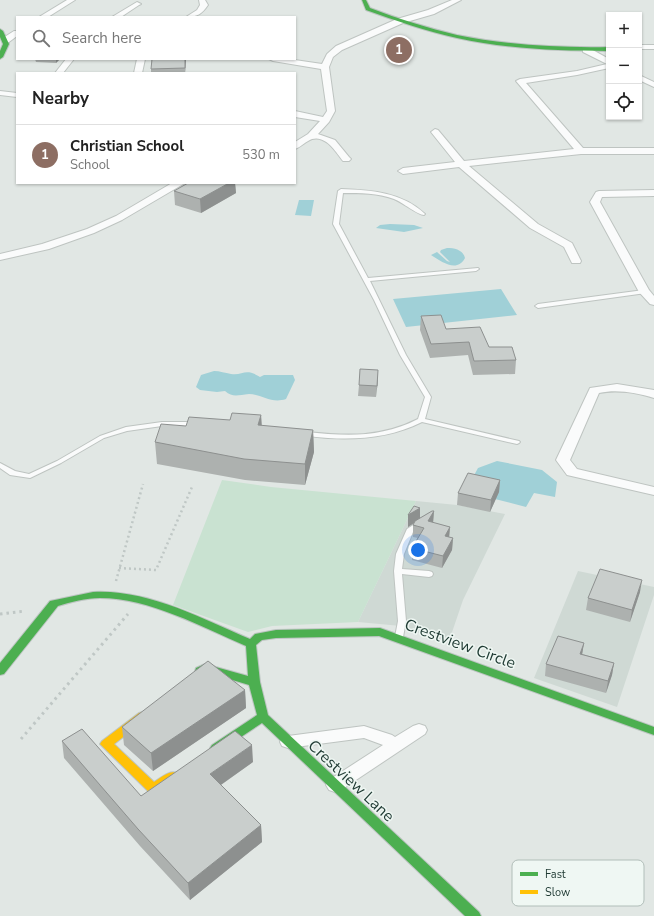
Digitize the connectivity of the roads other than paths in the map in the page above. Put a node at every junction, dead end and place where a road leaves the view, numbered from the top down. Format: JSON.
{"nodes":[{"id":1,"x":72,"y":0,"type":"edge"},
{"id":2,"x":202,"y":0,"type":"edge"},
{"id":3,"x":364,"y":0,"type":"edge"},
{"id":4,"x":458,"y":0,"type":"edge"},
{"id":5,"x":137,"y":4,"type":"dead end"},
{"id":6,"x":45,"y":16,"type":"edge"},
{"id":7,"x":118,"y":16,"type":"edge"},
{"id":8,"x":192,"y":16,"type":"edge"},
{"id":9,"x":400,"y":21,"type":"junction"},
{"id":10,"x":0,"y":30,"type":"edge"},
{"id":11,"x":16,"y":34,"type":"edge"},
{"id":12,"x":6,"y":40,"type":"junction"},
{"id":13,"x":642,"y":47,"type":"edge"},
{"id":14,"x":654,"y":47,"type":"edge"},
{"id":15,"x":606,"y":49,"type":"edge"},
{"id":16,"x":586,"y":50,"type":"junction"},
{"id":17,"x":0,"y":57,"type":"edge"},
{"id":18,"x":69,"y":60,"type":"edge"},
{"id":19,"x":141,"y":60,"type":"edge"},
{"id":20,"x":280,"y":60,"type":"edge"},
{"id":21,"x":606,"y":60,"type":"edge"},
{"id":22,"x":325,"y":67,"type":"junction"},
{"id":23,"x":606,"y":67,"type":"edge"},
{"id":24,"x":60,"y":72,"type":"edge"},
{"id":25,"x":138,"y":72,"type":"edge"},
{"id":26,"x":642,"y":79,"type":"edge"},
{"id":27,"x":654,"y":85,"type":"edge"},
{"id":28,"x":0,"y":93,"type":"edge"},
{"id":29,"x":16,"y":95,"type":"edge"},
{"id":30,"x":296,"y":114,"type":"edge"},
{"id":31,"x":326,"y":120,"type":"junction"},
{"id":32,"x":435,"y":132,"type":"dead end"},
{"id":33,"x":312,"y":136,"type":"junction"},
{"id":34,"x":297,"y":144,"type":"edge"},
{"id":35,"x":581,"y":151,"type":"junction"},
{"id":36,"x":654,"y":151,"type":"edge"},
{"id":37,"x":346,"y":160,"type":"dead end"},
{"id":38,"x":461,"y":164,"type":"junction"},
{"id":39,"x":403,"y":171,"type":"dead end"},
{"id":40,"x":178,"y":184,"type":"edge"},
{"id":41,"x":654,"y":193,"type":"edge"},
{"id":42,"x":422,"y":214,"type":"dead end"},
{"id":43,"x":0,"y":256,"type":"edge"},
{"id":44,"x":576,"y":261,"type":"dead end"},
{"id":45,"x":476,"y":269,"type":"dead end"},
{"id":46,"x":366,"y":280,"type":"junction"},
{"id":47,"x":644,"y":292,"type":"junction"},
{"id":48,"x":654,"y":302,"type":"edge"},
{"id":49,"x":538,"y":306,"type":"dead end"},
{"id":50,"x":654,"y":394,"type":"edge"},
{"id":51,"x":421,"y":420,"type":"junction"},
{"id":52,"x":205,"y":424,"type":"edge"},
{"id":53,"x":296,"y":433,"type":"edge"},
{"id":54,"x":517,"y":442,"type":"dead end"},
{"id":55,"x":0,"y":465,"type":"edge"},
{"id":56,"x":654,"y":491,"type":"edge"},
{"id":57,"x":426,"y":521,"type":"edge"},
{"id":58,"x":398,"y":571,"type":"junction"},
{"id":59,"x":429,"y":574,"type":"dead end"},
{"id":60,"x":399,"y":638,"type":"junction"},
{"id":61,"x":251,"y":644,"type":"junction"},
{"id":62,"x":0,"y":672,"type":"edge"},
{"id":63,"x":192,"y":678,"type":"edge"},
{"id":64,"x":254,"y":682,"type":"junction"},
{"id":65,"x":149,"y":711,"type":"edge"},
{"id":66,"x":263,"y":717,"type":"junction"},
{"id":67,"x":419,"y":730,"type":"dead end"},
{"id":68,"x":654,"y":731,"type":"edge"},
{"id":69,"x":288,"y":742,"type":"junction"},
{"id":70,"x":395,"y":746,"type":"junction"},
{"id":71,"x":211,"y":751,"type":"edge"},
{"id":72,"x":179,"y":772,"type":"edge"},
{"id":73,"x":335,"y":785,"type":"junction"},
{"id":74,"x":474,"y":916,"type":"edge"}],
"edges":[{"from":1,"to":6,"type":"street"},
{"from":2,"to":8,"type":"street"},
{"from":3,"to":9,"type":"street"},
{"from":4,"to":9,"type":"street"},
{"from":5,"to":7,"type":"street"},
{"from":9,"to":16,"type":"street"},
{"from":9,"to":22,"type":"street"},
{"from":10,"to":12,"type":"street"},
{"from":11,"to":12,"type":"street"},
{"from":12,"to":17,"type":"street"},
{"from":13,"to":14,"type":"street"},
{"from":15,"to":16,"type":"street"},
{"from":16,"to":21,"type":"street"},
{"from":18,"to":24,"type":"street"},
{"from":19,"to":25,"type":"street"},
{"from":20,"to":22,"type":"street"},
{"from":22,"to":31,"type":"street"},
{"from":23,"to":35,"type":"street"},
{"from":26,"to":27,"type":"street"},
{"from":28,"to":29,"type":"street"},
{"from":30,"to":31,"type":"street"},
{"from":31,"to":33,"type":"street"},
{"from":32,"to":38,"type":"street"},
{"from":33,"to":34,"type":"street"},
{"from":33,"to":37,"type":"street"},
{"from":35,"to":36,"type":"street"},
{"from":35,"to":38,"type":"street"},
{"from":38,"to":39,"type":"street"},
{"from":38,"to":44,"type":"street"},
{"from":40,"to":43,"type":"street"},
{"from":41,"to":47,"type":"street"},
{"from":42,"to":46,"type":"lane"},
{"from":45,"to":46,"type":"lane"},
{"from":46,"to":51,"type":"lane"},
{"from":47,"to":48,"type":"street"},
{"from":47,"to":49,"type":"lane"},
{"from":50,"to":56,"type":"street"},
{"from":51,"to":53,"type":"lane"},
{"from":51,"to":54,"type":"lane"},
{"from":52,"to":55,"type":"lane"},
{"from":57,"to":58,"type":"lane"},
{"from":58,"to":59,"type":"lane"},
{"from":58,"to":60,"type":"lane"},
{"from":60,"to":61,"type":"street","name":"Crestview Circle"},
{"from":60,"to":68,"type":"street","name":"Crestview Circle"},
{"from":61,"to":62,"type":"street"},
{"from":61,"to":64,"type":"street"},
{"from":63,"to":64,"type":"street"},
{"from":64,"to":66,"type":"street"},
{"from":65,"to":72,"type":"street"},
{"from":66,"to":69,"type":"street","name":"Crestview Lane"},
{"from":66,"to":71,"type":"street"},
{"from":67,"to":70,"type":"street"},
{"from":69,"to":70,"type":"street"},
{"from":69,"to":73,"type":"street","name":"Crestview Lane"},
{"from":70,"to":73,"type":"street"},
{"from":73,"to":74,"type":"street","name":"Crestview Lane"}]}
